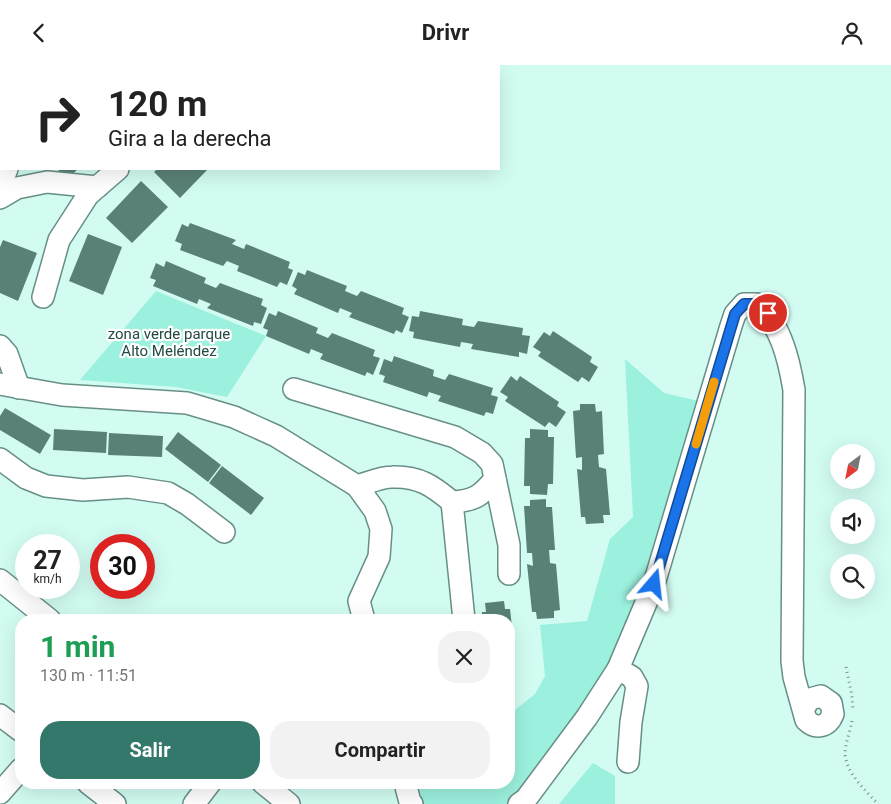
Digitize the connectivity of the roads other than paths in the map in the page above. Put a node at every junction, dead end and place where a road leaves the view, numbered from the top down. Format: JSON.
{"nodes":[{"id":1,"x":7,"y":170,"type":"edge"},
{"id":2,"x":117,"y":170,"type":"edge"},
{"id":3,"x":0,"y":186,"type":"edge"},
{"id":4,"x":97,"y":187,"type":"junction"},
{"id":5,"x":0,"y":198,"type":"edge"},
{"id":6,"x":44,"y":297,"type":"dead end"},
{"id":7,"x":0,"y":346,"type":"edge"},
{"id":8,"x":10,"y":386,"type":"edge"},
{"id":9,"x":294,"y":389,"type":"dead end"},
{"id":10,"x":0,"y":459,"type":"edge"},
{"id":11,"x":494,"y":479,"type":"junction"},
{"id":12,"x":357,"y":486,"type":"junction"},
{"id":13,"x":452,"y":502,"type":"junction"},
{"id":14,"x":224,"y":532,"type":"dead end"},
{"id":15,"x":509,"y":574,"type":"dead end"},
{"id":16,"x":0,"y":580,"type":"edge"},
{"id":17,"x":42,"y":614,"type":"edge"},
{"id":18,"x":362,"y":614,"type":"edge"},
{"id":19,"x":463,"y":614,"type":"edge"},
{"id":20,"x":618,"y":669,"type":"junction"},
{"id":21,"x":803,"y":709,"type":"dead end"},
{"id":22,"x":0,"y":715,"type":"edge"},
{"id":23,"x":15,"y":726,"type":"edge"},
{"id":24,"x":628,"y":762,"type":"dead end"},
{"id":25,"x":15,"y":776,"type":"edge"},
{"id":26,"x":96,"y":789,"type":"edge"},
{"id":27,"x":205,"y":789,"type":"edge"},
{"id":28,"x":270,"y":789,"type":"edge"},
{"id":29,"x":0,"y":793,"type":"edge"},
{"id":30,"x":115,"y":804,"type":"edge"},
{"id":31,"x":194,"y":804,"type":"edge"},
{"id":32,"x":289,"y":804,"type":"edge"},
{"id":33,"x":519,"y":804,"type":"edge"}],
"edges":[{"from":1,"to":3,"type":"street"},
{"from":2,"to":4,"type":"street"},
{"from":4,"to":5,"type":"street"},
{"from":4,"to":6,"type":"street"},
{"from":7,"to":8,"type":"street"},
{"from":8,"to":12,"type":"street"},
{"from":9,"to":11,"type":"street"},
{"from":10,"to":14,"type":"street"},
{"from":11,"to":13,"type":"street"},
{"from":11,"to":15,"type":"street"},
{"from":12,"to":13,"type":"street"},
{"from":12,"to":18,"type":"street"},
{"from":13,"to":19,"type":"street"},
{"from":16,"to":17,"type":"street"},
{"from":20,"to":21,"type":"street"},
{"from":20,"to":24,"type":"street"},
{"from":20,"to":33,"type":"street"},
{"from":22,"to":23,"type":"street"},
{"from":25,"to":29,"type":"street"},
{"from":26,"to":30,"type":"street"},
{"from":27,"to":31,"type":"street"},
{"from":28,"to":32,"type":"street"}]}
